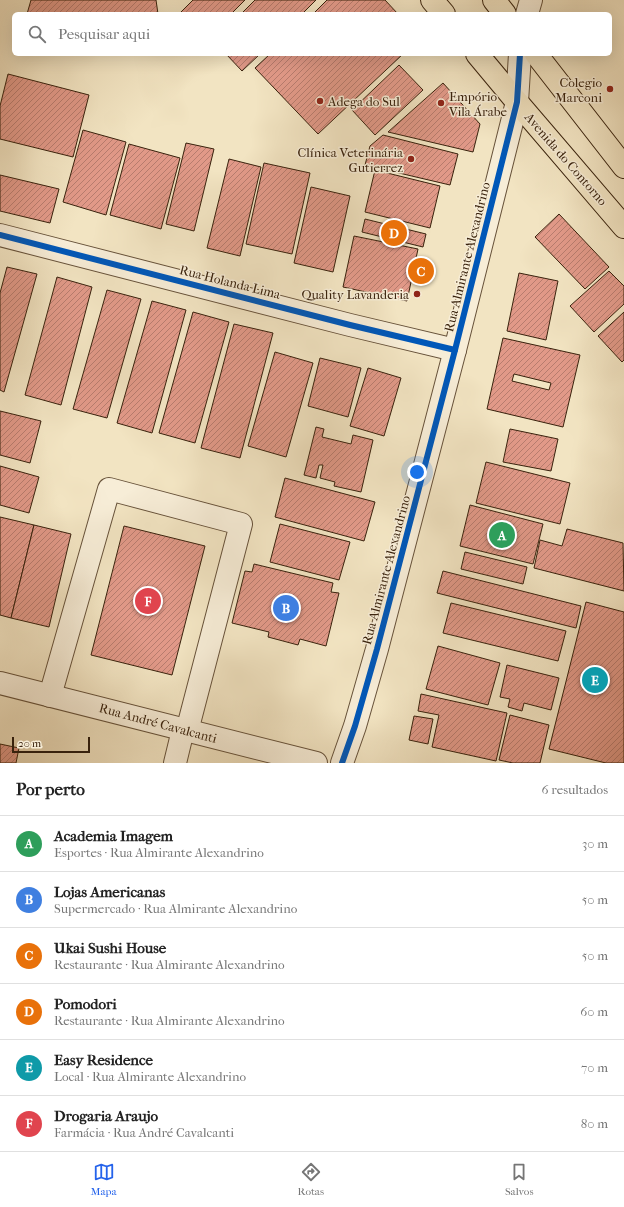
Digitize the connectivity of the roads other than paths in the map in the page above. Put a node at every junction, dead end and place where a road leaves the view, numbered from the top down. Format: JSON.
{"nodes":[{"id":1,"x":432,"y":0,"type":"edge"},
{"id":2,"x":494,"y":0,"type":"edge"},
{"id":3,"x":531,"y":0,"type":"edge"},
{"id":4,"x":442,"y":12,"type":"edge"},
{"id":5,"x":504,"y":12,"type":"edge"},
{"id":6,"x":528,"y":12,"type":"edge"},
{"id":7,"x":480,"y":56,"type":"edge"},
{"id":8,"x":520,"y":56,"type":"edge"},
{"id":9,"x":538,"y":56,"type":"edge"},
{"id":10,"x":517,"y":102,"type":"junction"},
{"id":11,"x":624,"y":167,"type":"edge"},
{"id":12,"x":624,"y":227,"type":"edge"},
{"id":13,"x":0,"y":235,"type":"edge"},
{"id":14,"x":455,"y":350,"type":"junction"},
{"id":15,"x":0,"y":683,"type":"edge"},
{"id":16,"x":50,"y":696,"type":"junction"},
{"id":17,"x":185,"y":730,"type":"junction"},
{"id":18,"x":175,"y":763,"type":"edge"},
{"id":19,"x":316,"y":763,"type":"edge"},
{"id":20,"x":342,"y":763,"type":"edge"}],
"edges":[{"from":1,"to":4,"type":"main road"},
{"from":2,"to":5,"type":"main road"},
{"from":3,"to":6,"type":"street"},
{"from":7,"to":10,"type":"main road","name":"Avenida do Contorno"},
{"from":8,"to":10,"type":"street","name":"Rua Almirante Alexandrino"},
{"from":9,"to":11,"type":"main road"},
{"from":10,"to":12,"type":"main road","name":"Avenida do Contorno"},
{"from":10,"to":14,"type":"street","name":"Rua Almirante Alexandrino"},
{"from":13,"to":14,"type":"street","name":"Rua Holanda Lima"},
{"from":14,"to":20,"type":"street","name":"Rua Almirante Alexandrino"},
{"from":15,"to":16,"type":"street","name":"Rua André Cavalcanti"},
{"from":16,"to":17,"type":"street","name":"Rua André Cavalcanti"},
{"from":16,"to":17,"type":"street"},
{"from":17,"to":18,"type":"street"},
{"from":17,"to":19,"type":"street","name":"Rua André Cavalcanti"}]}
